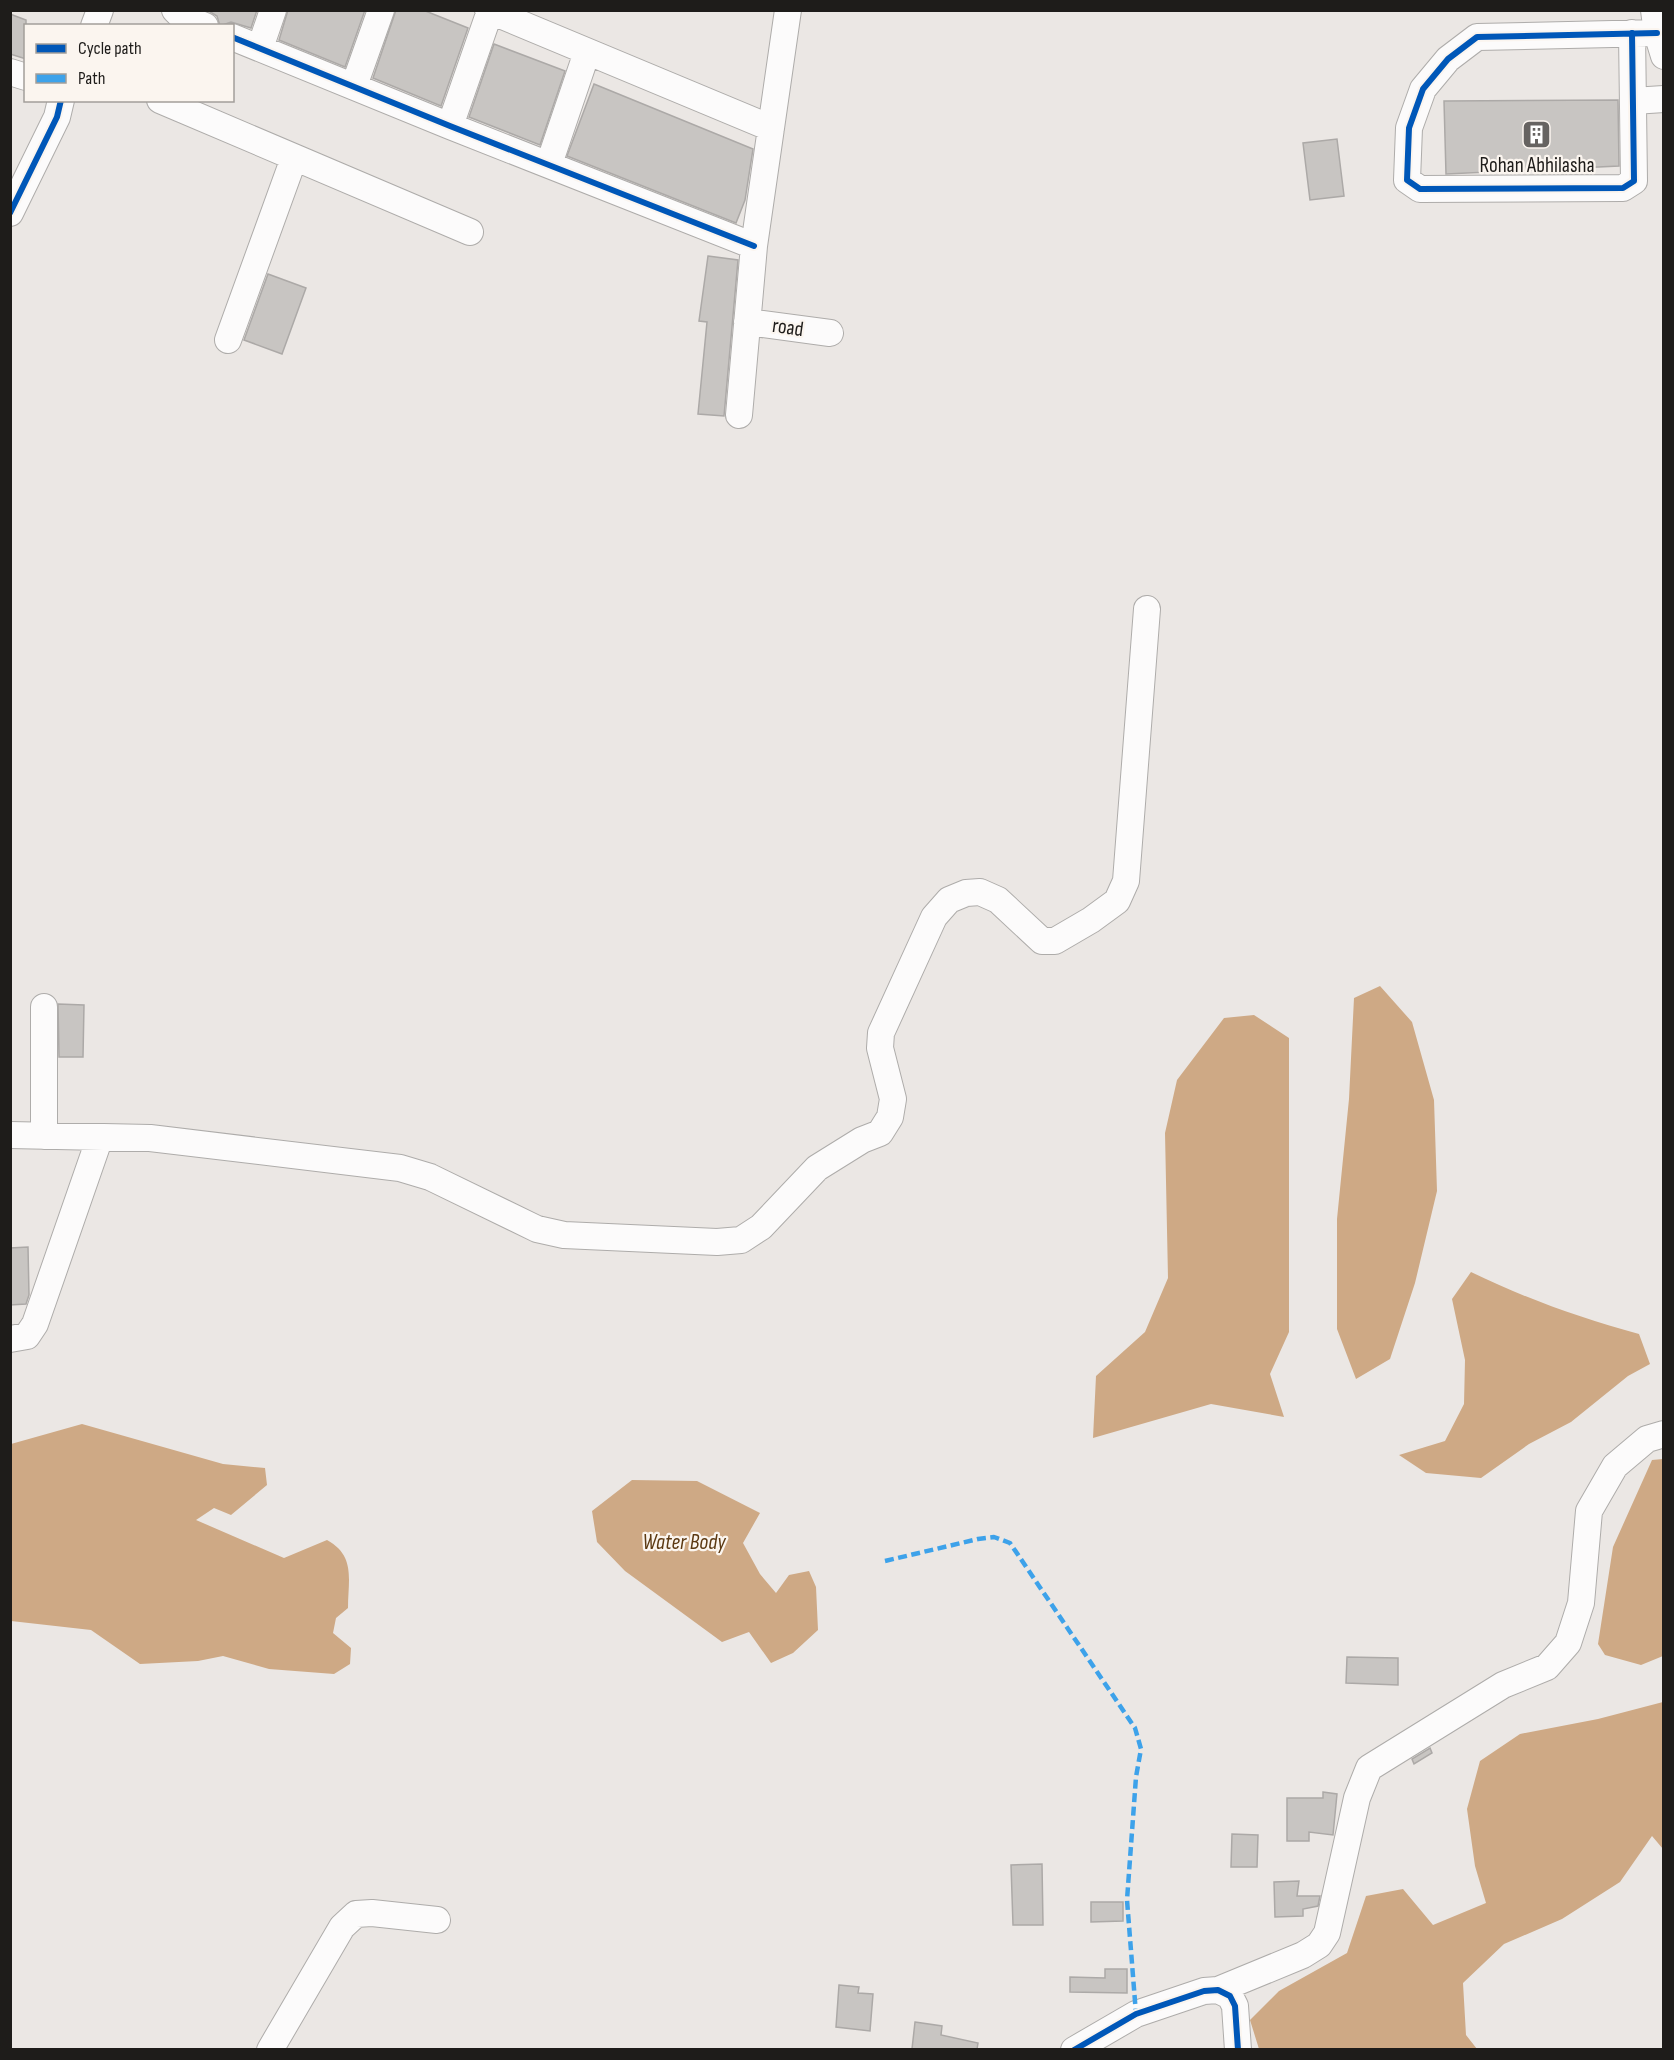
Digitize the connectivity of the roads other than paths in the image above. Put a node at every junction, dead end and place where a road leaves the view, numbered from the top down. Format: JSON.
{"nodes":[{"id":1,"x":175,"y":10,"type":"edge"},
{"id":2,"x":273,"y":10,"type":"edge"},
{"id":3,"x":381,"y":10,"type":"edge"},
{"id":4,"x":788,"y":10,"type":"edge"},
{"id":5,"x":489,"y":11,"type":"edge"},
{"id":6,"x":200,"y":24,"type":"edge"},
{"id":7,"x":1652,"y":33,"type":"edge"},
{"id":8,"x":234,"y":38,"type":"edge"},
{"id":9,"x":260,"y":48,"type":"junction"},
{"id":10,"x":587,"y":52,"type":"junction"},
{"id":11,"x":354,"y":86,"type":"junction"},
{"id":12,"x":1664,"y":99,"type":"edge"},
{"id":13,"x":1633,"y":101,"type":"junction"},
{"id":14,"x":61,"y":102,"type":"edge"},
{"id":15,"x":165,"y":102,"type":"edge"},
{"id":16,"x":450,"y":126,"type":"junction"},
{"id":17,"x":771,"y":128,"type":"junction"},
{"id":18,"x":294,"y":158,"type":"junction"},
{"id":19,"x":549,"y":164,"type":"junction"},
{"id":20,"x":10,"y":213,"type":"edge"},
{"id":21,"x":470,"y":232,"type":"dead end"},
{"id":22,"x":754,"y":246,"type":"junction"},
{"id":23,"x":747,"y":321,"type":"junction"},
{"id":24,"x":830,"y":333,"type":"dead end"},
{"id":25,"x":228,"y":340,"type":"dead end"},
{"id":26,"x":739,"y":415,"type":"dead end"},
{"id":27,"x":1147,"y":609,"type":"dead end"},
{"id":28,"x":44,"y":1007,"type":"dead end"},
{"id":29,"x":10,"y":1135,"type":"edge"},
{"id":30,"x":44,"y":1136,"type":"junction"},
{"id":31,"x":100,"y":1137,"type":"junction"},
{"id":32,"x":10,"y":1339,"type":"edge"},
{"id":33,"x":1664,"y":1434,"type":"edge"},
{"id":34,"x":437,"y":1920,"type":"dead end"},
{"id":35,"x":1218,"y":1990,"type":"junction"},
{"id":36,"x":270,"y":2049,"type":"edge"},
{"id":37,"x":1074,"y":2049,"type":"edge"},
{"id":38,"x":1238,"y":2049,"type":"edge"}],
"edges":[{"from":1,"to":6,"type":"street"},
{"from":2,"to":9,"type":"street"},
{"from":3,"to":11,"type":"street"},
{"from":4,"to":17,"type":"street"},
{"from":5,"to":10,"type":"street"},
{"from":5,"to":16,"type":"street"},
{"from":7,"to":13,"type":"street"},
{"from":7,"to":13,"type":"street"},
{"from":8,"to":9,"type":"street"},
{"from":9,"to":11,"type":"street"},
{"from":10,"to":17,"type":"street"},
{"from":10,"to":19,"type":"street"},
{"from":11,"to":16,"type":"street"},
{"from":12,"to":13,"type":"street"},
{"from":14,"to":20,"type":"street"},
{"from":15,"to":18,"type":"street"},
{"from":16,"to":19,"type":"street"},
{"from":17,"to":22,"type":"street"},
{"from":18,"to":21,"type":"street"},
{"from":18,"to":25,"type":"street"},
{"from":19,"to":22,"type":"street"},
{"from":22,"to":23,"type":"street"},
{"from":23,"to":24,"type":"street","name":"road"},
{"from":23,"to":26,"type":"street"},
{"from":27,"to":31,"type":"street"},
{"from":28,"to":30,"type":"street"},
{"from":29,"to":30,"type":"street"},
{"from":30,"to":31,"type":"street"},
{"from":31,"to":32,"type":"street"},
{"from":33,"to":35,"type":"street"},
{"from":34,"to":36,"type":"street"},
{"from":35,"to":37,"type":"street"},
{"from":35,"to":38,"type":"street"}]}
